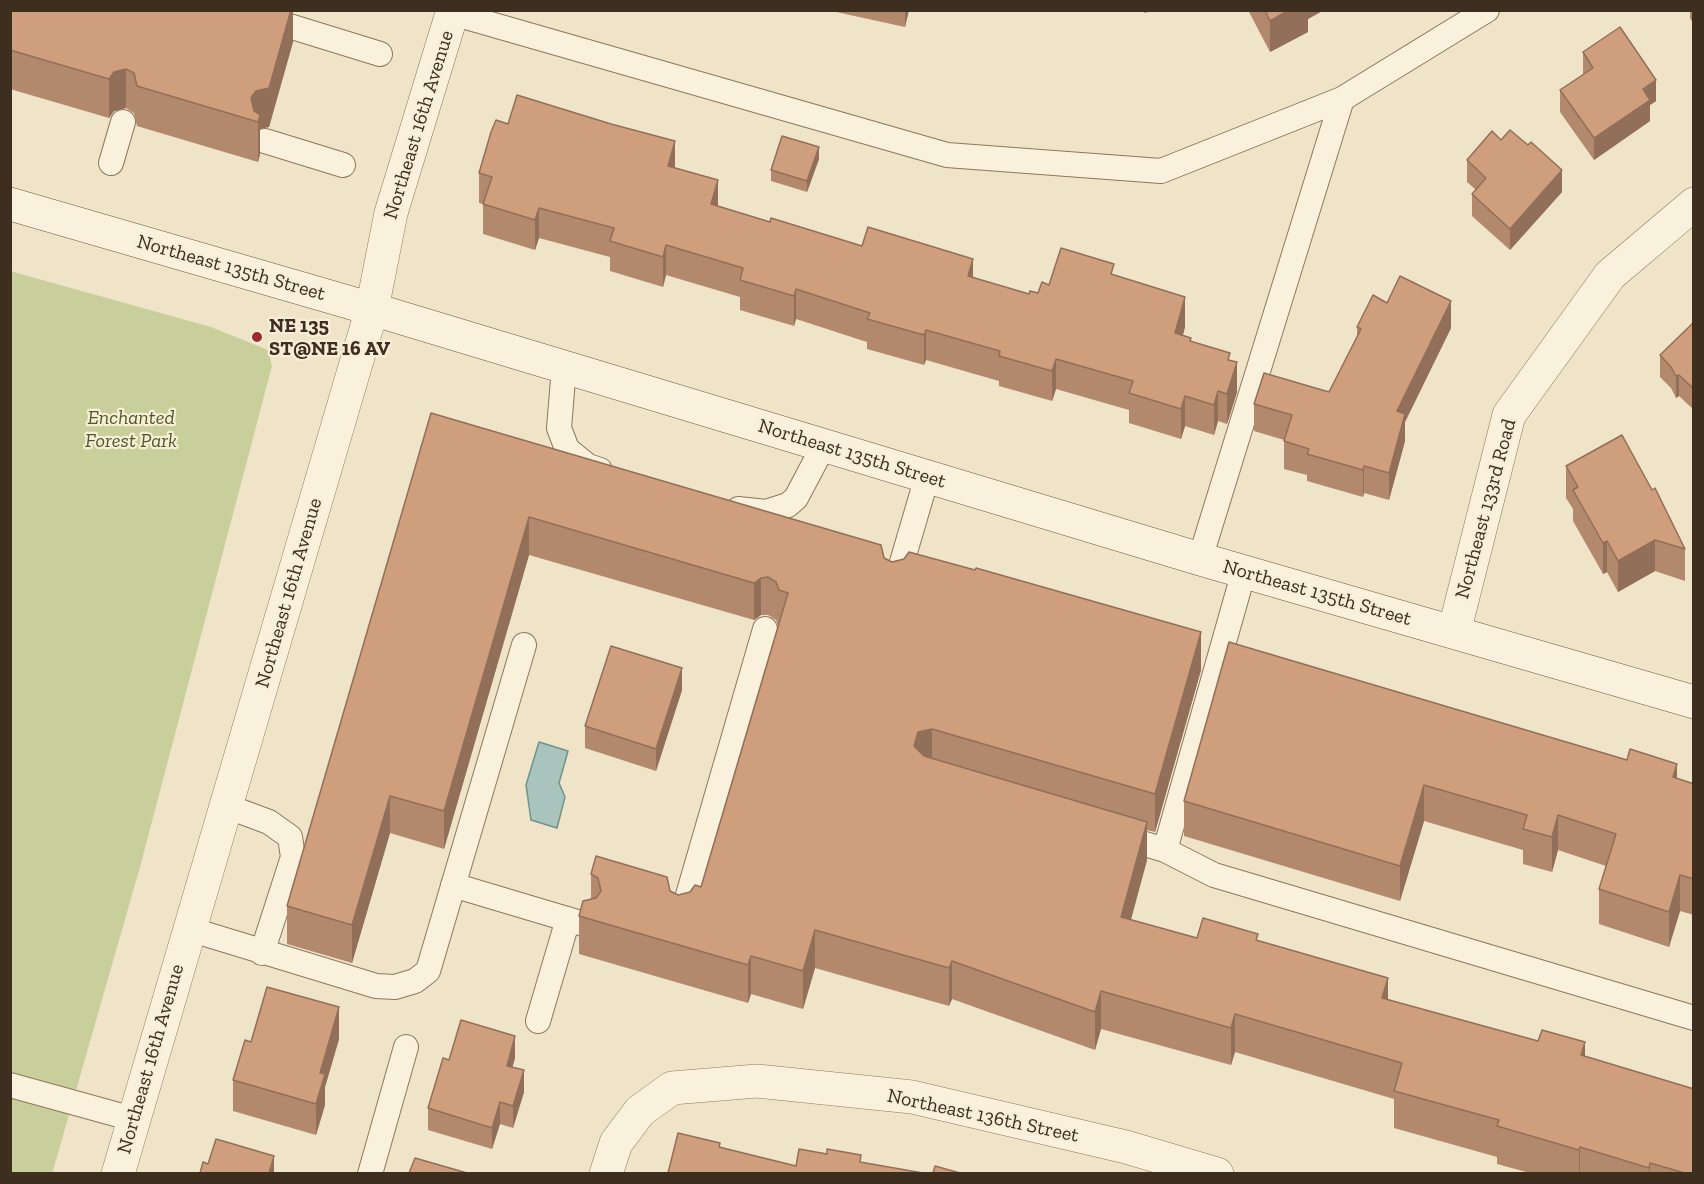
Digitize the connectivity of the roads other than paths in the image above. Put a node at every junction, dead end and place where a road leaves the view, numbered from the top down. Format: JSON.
{"nodes":[{"id":1,"x":1487,"y":10,"type":"edge"},
{"id":2,"x":452,"y":12,"type":"edge"},
{"id":3,"x":273,"y":20,"type":"edge"},
{"id":4,"x":380,"y":54,"type":"dead end"},
{"id":5,"x":1342,"y":99,"type":"junction"},
{"id":6,"x":123,"y":122,"type":"dead end"},
{"id":7,"x":264,"y":141,"type":"dead end"},
{"id":8,"x":111,"y":164,"type":"dead end"},
{"id":9,"x":343,"y":165,"type":"dead end"},
{"id":10,"x":10,"y":204,"type":"edge"},
{"id":11,"x":1694,"y":204,"type":"edge"},
{"id":12,"x":372,"y":309,"type":"junction"},
{"id":13,"x":564,"y":367,"type":"junction"},
{"id":14,"x":824,"y":445,"type":"junction"},
{"id":15,"x":620,"y":475,"type":"edge"},
{"id":16,"x":927,"y":477,"type":"junction"},
{"id":17,"x":718,"y":503,"type":"edge"},
{"id":18,"x":1200,"y":559,"type":"junction"},
{"id":19,"x":1244,"y":572,"type":"junction"},
{"id":20,"x":895,"y":586,"type":"edge"},
{"id":21,"x":765,"y":629,"type":"dead end"},
{"id":22,"x":1454,"y":632,"type":"junction"},
{"id":23,"x":524,"y":645,"type":"dead end"},
{"id":24,"x":1694,"y":702,"type":"edge"},
{"id":25,"x":226,"y":806,"type":"junction"},
{"id":26,"x":1097,"y":830,"type":"edge"},
{"id":27,"x":1165,"y":850,"type":"junction"},
{"id":28,"x":453,"y":885,"type":"junction"},
{"id":29,"x":681,"y":919,"type":"edge"},
{"id":30,"x":189,"y":929,"type":"junction"},
{"id":31,"x":262,"y":953,"type":"junction"},
{"id":32,"x":1694,"y":1018,"type":"edge"},
{"id":33,"x":538,"y":1021,"type":"dead end"},
{"id":34,"x":406,"y":1047,"type":"dead end"},
{"id":35,"x":10,"y":1085,"type":"edge"},
{"id":36,"x":133,"y":1119,"type":"junction"},
{"id":37,"x":118,"y":1173,"type":"edge"},
{"id":38,"x":370,"y":1173,"type":"edge"},
{"id":39,"x":606,"y":1173,"type":"edge"},
{"id":40,"x":1217,"y":1173,"type":"edge"}],
"edges":[{"from":1,"to":5,"type":"lane"},
{"from":2,"to":5,"type":"lane"},
{"from":2,"to":12,"type":"street","name":"Northeast 16th Avenue"},
{"from":3,"to":4,"type":"lane"},
{"from":5,"to":18,"type":"lane"},
{"from":6,"to":8,"type":"lane"},
{"from":7,"to":9,"type":"lane"},
{"from":10,"to":12,"type":"street","name":"Northeast 135th Street"},
{"from":11,"to":22,"type":"street","name":"Northeast 133rd Road"},
{"from":12,"to":13,"type":"street","name":"Northeast 135th Street"},
{"from":12,"to":25,"type":"street","name":"Northeast 16th Avenue"},
{"from":13,"to":14,"type":"street","name":"Northeast 135th Street"},
{"from":13,"to":15,"type":"lane"},
{"from":14,"to":16,"type":"street","name":"Northeast 135th Street"},
{"from":14,"to":17,"type":"lane"},
{"from":16,"to":18,"type":"street","name":"Northeast 135th Street"},
{"from":16,"to":20,"type":"lane"},
{"from":18,"to":19,"type":"street","name":"Northeast 135th Street"},
{"from":19,"to":22,"type":"street","name":"Northeast 135th Street"},
{"from":19,"to":27,"type":"lane"},
{"from":21,"to":29,"type":"lane"},
{"from":22,"to":24,"type":"street","name":"Northeast 135th Street"},
{"from":23,"to":28,"type":"lane"},
{"from":25,"to":30,"type":"street","name":"Northeast 16th Avenue"},
{"from":25,"to":31,"type":"lane"},
{"from":26,"to":27,"type":"lane"},
{"from":27,"to":32,"type":"lane"},
{"from":28,"to":31,"type":"lane"},
{"from":28,"to":33,"type":"lane"},
{"from":30,"to":31,"type":"lane"},
{"from":30,"to":36,"type":"street","name":"Northeast 16th Avenue"},
{"from":34,"to":38,"type":"lane"},
{"from":35,"to":36,"type":"lane"},
{"from":36,"to":37,"type":"street","name":"Northeast 16th Avenue"},
{"from":39,"to":40,"type":"street","name":"Northeast 136th Street"}]}
